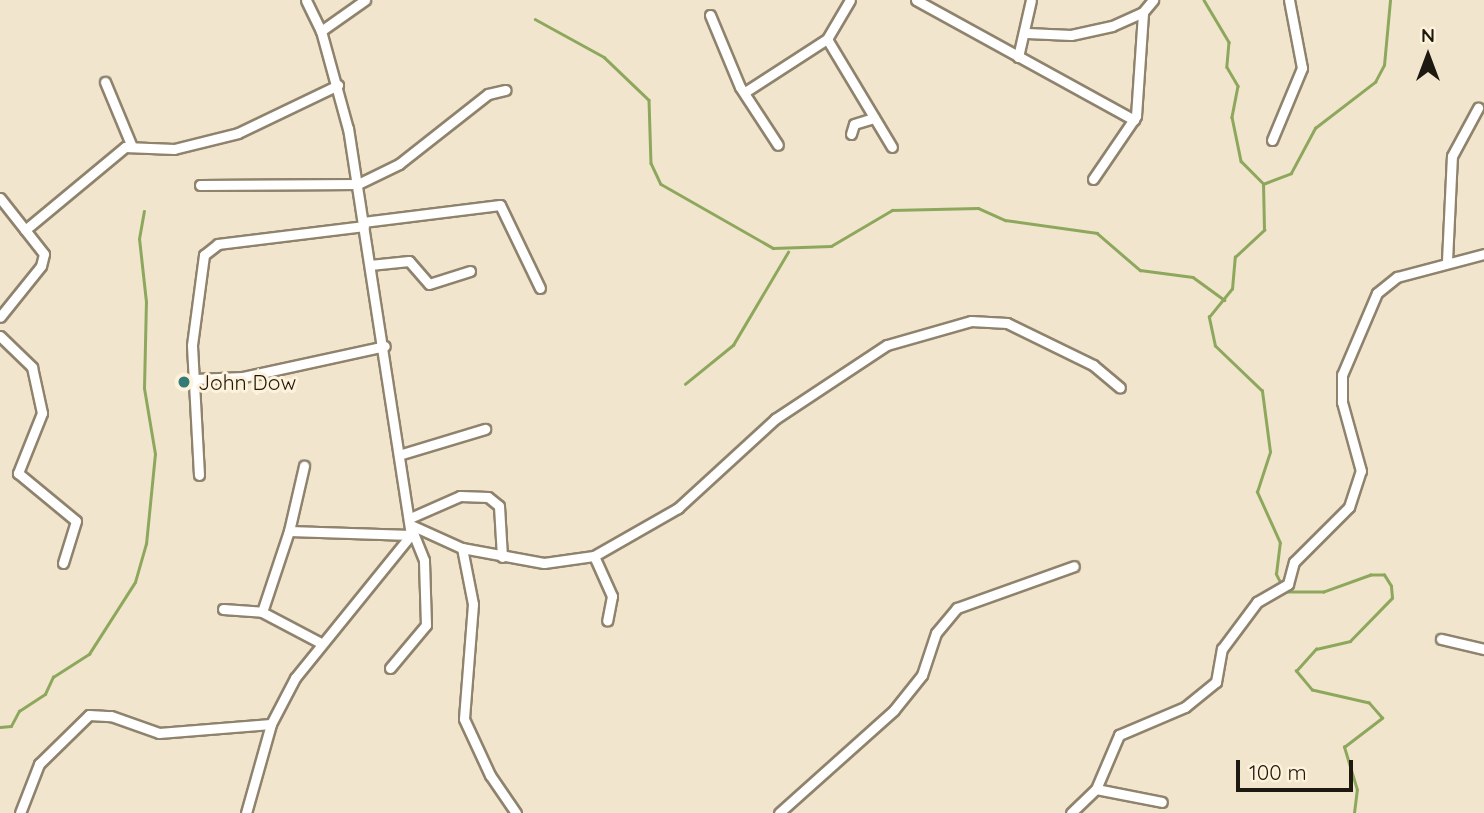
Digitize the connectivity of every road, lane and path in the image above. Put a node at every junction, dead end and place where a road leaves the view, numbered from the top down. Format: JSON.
{"nodes":[{"id":1,"x":306,"y":0,"type":"edge"},
{"id":2,"x":365,"y":0,"type":"edge"},
{"id":3,"x":850,"y":0,"type":"edge"},
{"id":4,"x":916,"y":0,"type":"edge"},
{"id":5,"x":1031,"y":0,"type":"edge"},
{"id":6,"x":1153,"y":0,"type":"edge"},
{"id":7,"x":1289,"y":0,"type":"edge"},
{"id":8,"x":1143,"y":12,"type":"junction"},
{"id":9,"x":710,"y":15,"type":"dead end"},
{"id":10,"x":321,"y":31,"type":"junction"},
{"id":11,"x":1027,"y":33,"type":"junction"},
{"id":12,"x":827,"y":39,"type":"junction"},
{"id":13,"x":1018,"y":57,"type":"junction"},
{"id":14,"x":105,"y":82,"type":"dead end"},
{"id":15,"x":338,"y":85,"type":"junction"},
{"id":16,"x":506,"y":90,"type":"dead end"},
{"id":17,"x":745,"y":92,"type":"junction"},
{"id":18,"x":1478,"y":108,"type":"dead end"},
{"id":19,"x":874,"y":118,"type":"junction"},
{"id":20,"x":1134,"y":120,"type":"junction"},
{"id":21,"x":851,"y":134,"type":"dead end"},
{"id":22,"x":1272,"y":140,"type":"dead end"},
{"id":23,"x":778,"y":145,"type":"dead end"},
{"id":24,"x":132,"y":147,"type":"junction"},
{"id":25,"x":892,"y":147,"type":"dead end"},
{"id":26,"x":1093,"y":179,"type":"dead end"},
{"id":27,"x":358,"y":184,"type":"junction"},
{"id":28,"x":200,"y":185,"type":"dead end"},
{"id":29,"x":0,"y":198,"type":"edge"},
{"id":30,"x":364,"y":224,"type":"junction"},
{"id":31,"x":25,"y":230,"type":"junction"},
{"id":32,"x":1484,"y":254,"type":"edge"},
{"id":33,"x":1447,"y":261,"type":"junction"},
{"id":34,"x":370,"y":265,"type":"junction"},
{"id":35,"x":470,"y":271,"type":"dead end"},
{"id":36,"x":540,"y":288,"type":"dead end"},
{"id":37,"x":0,"y":317,"type":"edge"},
{"id":38,"x":0,"y":336,"type":"edge"},
{"id":39,"x":385,"y":346,"type":"junction"},
{"id":40,"x":195,"y":379,"type":"junction"},
{"id":41,"x":1120,"y":388,"type":"dead end"},
{"id":42,"x":485,"y":429,"type":"dead end"},
{"id":43,"x":402,"y":454,"type":"junction"},
{"id":44,"x":304,"y":466,"type":"dead end"},
{"id":45,"x":199,"y":475,"type":"dead end"},
{"id":46,"x":411,"y":526,"type":"junction"},
{"id":47,"x":289,"y":531,"type":"junction"},
{"id":48,"x":461,"y":548,"type":"junction"},
{"id":49,"x":594,"y":556,"type":"junction"},
{"id":50,"x":502,"y":557,"type":"junction"},
{"id":51,"x":63,"y":563,"type":"dead end"},
{"id":52,"x":1074,"y":566,"type":"dead end"},
{"id":53,"x":223,"y":609,"type":"dead end"},
{"id":54,"x":262,"y":612,"type":"junction"},
{"id":55,"x":607,"y":621,"type":"dead end"},
{"id":56,"x":1441,"y":639,"type":"dead end"},
{"id":57,"x":321,"y":643,"type":"junction"},
{"id":58,"x":1484,"y":649,"type":"edge"},
{"id":59,"x":390,"y":668,"type":"dead end"},
{"id":60,"x":271,"y":724,"type":"junction"},
{"id":61,"x":1096,"y":789,"type":"junction"},
{"id":62,"x":1162,"y":802,"type":"dead end"},
{"id":63,"x":20,"y":813,"type":"edge"},
{"id":64,"x":246,"y":813,"type":"edge"},
{"id":65,"x":516,"y":813,"type":"edge"},
{"id":66,"x":779,"y":813,"type":"edge"},
{"id":67,"x":1071,"y":813,"type":"edge"}],
"edges":[{"from":1,"to":10,"type":"street"},
{"from":2,"to":10,"type":"street"},
{"from":3,"to":12,"type":"street"},
{"from":4,"to":13,"type":"street"},
{"from":5,"to":11,"type":"street"},
{"from":6,"to":8,"type":"street"},
{"from":7,"to":22,"type":"street"},
{"from":8,"to":11,"type":"street"},
{"from":8,"to":20,"type":"street"},
{"from":9,"to":17,"type":"street"},
{"from":10,"to":15,"type":"street"},
{"from":11,"to":13,"type":"street"},
{"from":12,"to":17,"type":"street"},
{"from":12,"to":19,"type":"street"},
{"from":13,"to":20,"type":"street"},
{"from":14,"to":24,"type":"street"},
{"from":15,"to":24,"type":"street"},
{"from":15,"to":27,"type":"street"},
{"from":16,"to":27,"type":"street"},
{"from":17,"to":23,"type":"street"},
{"from":18,"to":33,"type":"street"},
{"from":19,"to":21,"type":"street"},
{"from":19,"to":25,"type":"street"},
{"from":20,"to":26,"type":"street"},
{"from":24,"to":31,"type":"street"},
{"from":27,"to":28,"type":"street"},
{"from":27,"to":30,"type":"street"},
{"from":29,"to":31,"type":"street"},
{"from":30,"to":34,"type":"street"},
{"from":30,"to":36,"type":"street"},
{"from":30,"to":40,"type":"street"},
{"from":31,"to":37,"type":"street"},
{"from":32,"to":33,"type":"street"},
{"from":33,"to":61,"type":"street"},
{"from":34,"to":35,"type":"street"},
{"from":34,"to":39,"type":"street"},
{"from":38,"to":51,"type":"street"},
{"from":39,"to":40,"type":"street"},
{"from":39,"to":43,"type":"street"},
{"from":40,"to":45,"type":"street"},
{"from":41,"to":49,"type":"street"},
{"from":42,"to":43,"type":"street"},
{"from":43,"to":46,"type":"street"},
{"from":44,"to":47,"type":"street"},
{"from":46,"to":47,"type":"street"},
{"from":46,"to":48,"type":"street"},
{"from":46,"to":50,"type":"street"},
{"from":46,"to":57,"type":"street"},
{"from":46,"to":59,"type":"street"},
{"from":47,"to":54,"type":"street"},
{"from":48,"to":50,"type":"street"},
{"from":48,"to":65,"type":"street"},
{"from":49,"to":50,"type":"street"},
{"from":49,"to":55,"type":"street"},
{"from":52,"to":66,"type":"street"},
{"from":53,"to":54,"type":"street"},
{"from":54,"to":57,"type":"street"},
{"from":56,"to":58,"type":"street"},
{"from":57,"to":60,"type":"street"},
{"from":60,"to":63,"type":"street"},
{"from":60,"to":64,"type":"street"},
{"from":61,"to":62,"type":"street"},
{"from":61,"to":67,"type":"street"}]}
